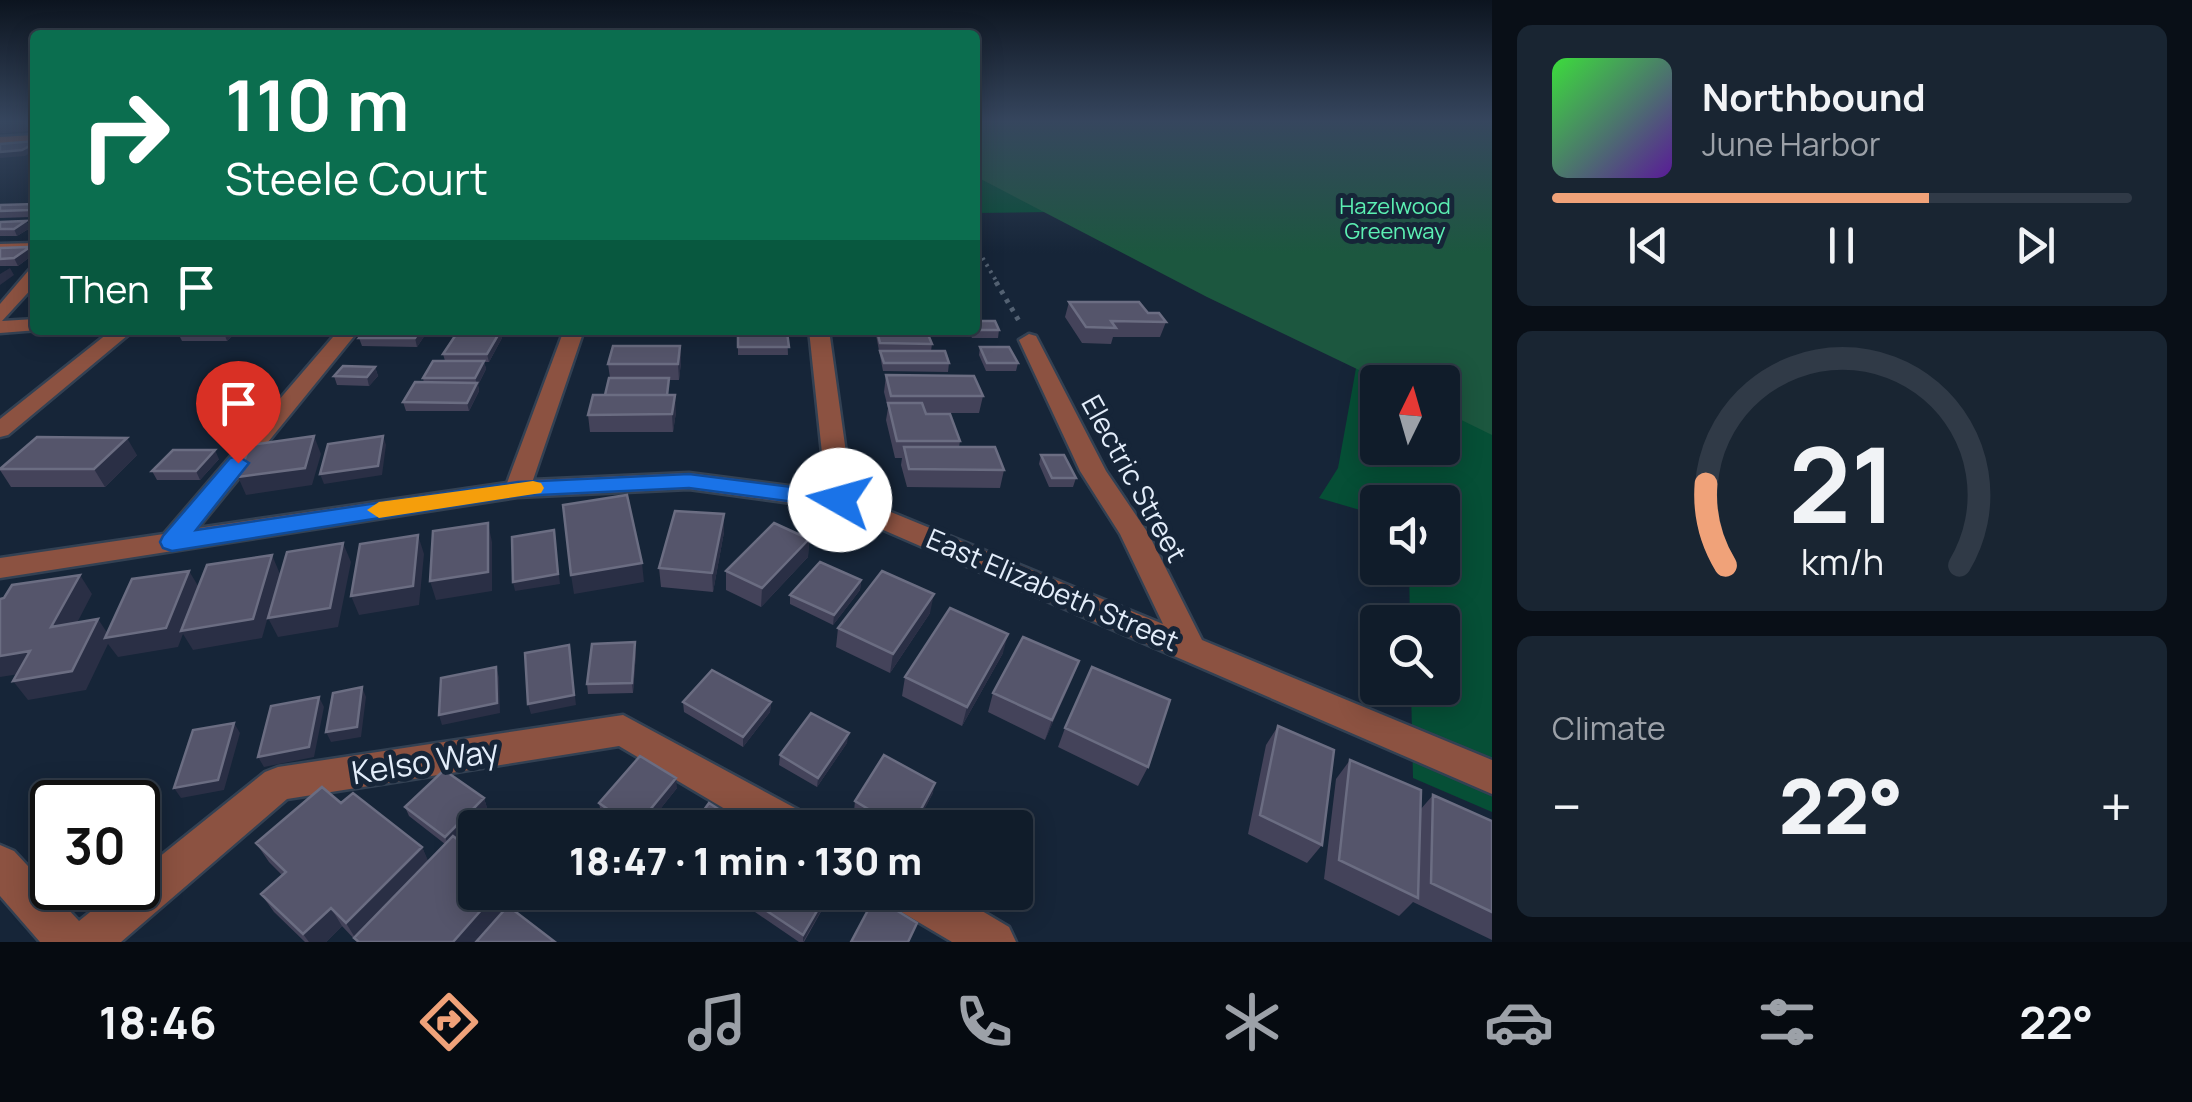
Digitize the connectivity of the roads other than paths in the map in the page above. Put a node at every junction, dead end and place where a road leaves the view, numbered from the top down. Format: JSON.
{"nodes":[{"id":1,"x":30,"y":248,"type":"edge"},
{"id":2,"x":0,"y":249,"type":"edge"},
{"id":3,"x":30,"y":280,"type":"edge"},
{"id":4,"x":0,"y":316,"type":"edge"},
{"id":5,"x":30,"y":326,"type":"edge"},
{"id":6,"x":0,"y":328,"type":"edge"},
{"id":7,"x":118,"y":335,"type":"edge"},
{"id":8,"x":344,"y":335,"type":"edge"},
{"id":9,"x":572,"y":335,"type":"edge"},
{"id":10,"x":820,"y":335,"type":"edge"},
{"id":11,"x":1029,"y":340,"type":"road end"},
{"id":12,"x":0,"y":430,"type":"edge"},
{"id":13,"x":518,"y":489,"type":"junction"},
{"id":14,"x":840,"y":500,"type":"junction"},
{"id":15,"x":172,"y":542,"type":"junction"},
{"id":16,"x":0,"y":568,"type":"edge"},
{"id":17,"x":1189,"y":646,"type":"junction"},
{"id":18,"x":1492,"y":777,"type":"edge"},
{"id":19,"x":763,"y":810,"type":"edge"},
{"id":20,"x":0,"y":865,"type":"edge"},
{"id":21,"x":939,"y":910,"type":"edge"},
{"id":22,"x":69,"y":942,"type":"edge"},
{"id":23,"x":87,"y":942,"type":"edge"},
{"id":24,"x":994,"y":942,"type":"edge"}],
"edges":[{"from":1,"to":2,"type":"street"},
{"from":3,"to":4,"type":"street"},
{"from":5,"to":6,"type":"street"},
{"from":7,"to":12,"type":"street"},
{"from":8,"to":15,"type":"street"},
{"from":9,"to":13,"type":"street"},
{"from":10,"to":14,"type":"street"},
{"from":11,"to":17,"type":"street","name":"Electric Street"},
{"from":13,"to":14,"type":"street","name":"East Elizabeth Street"},
{"from":13,"to":15,"type":"street","name":"East Elizabeth Street"},
{"from":14,"to":17,"type":"street","name":"East Elizabeth Street"},
{"from":15,"to":16,"type":"street","name":"East Elizabeth Street"},
{"from":17,"to":18,"type":"street","name":"East Elizabeth Street"},
{"from":19,"to":23,"type":"street","name":"Kelso Way"},
{"from":20,"to":22,"type":"street"},
{"from":21,"to":24,"type":"street"}]}
